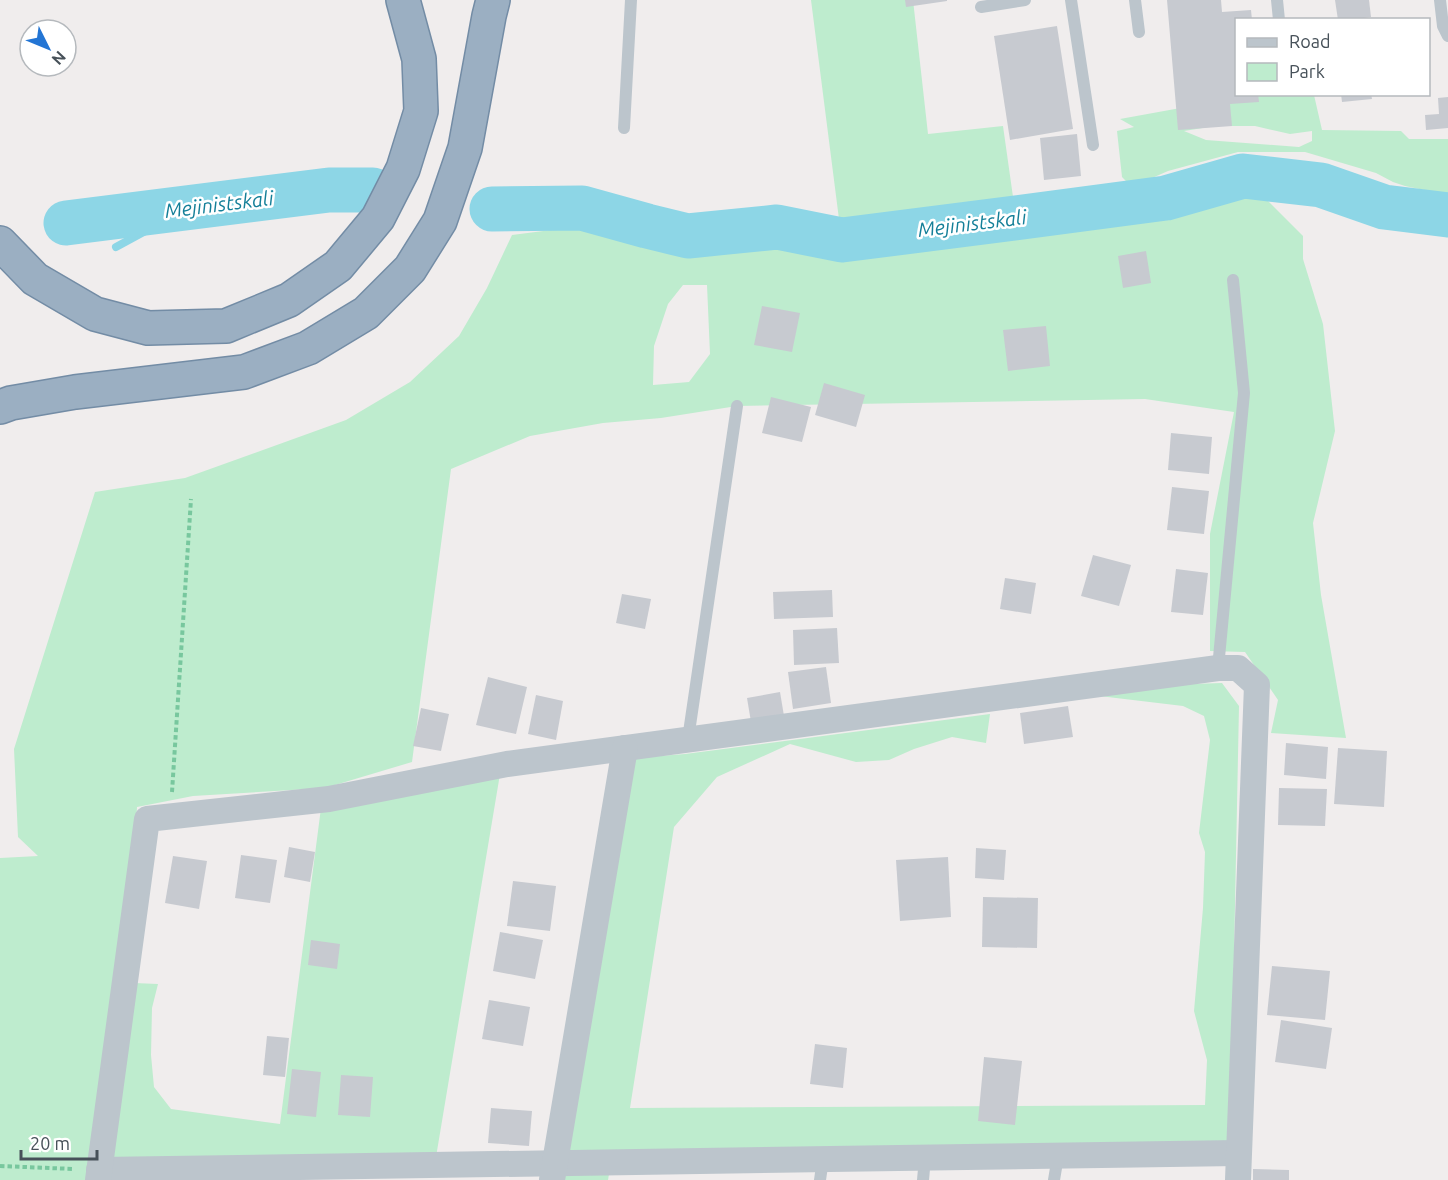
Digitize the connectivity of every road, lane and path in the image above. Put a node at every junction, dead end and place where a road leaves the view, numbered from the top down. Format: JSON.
{"nodes":[{"id":1,"x":403,"y":0,"type":"edge"},
{"id":2,"x":493,"y":0,"type":"edge"},
{"id":3,"x":632,"y":0,"type":"edge"},
{"id":4,"x":1025,"y":0,"type":"edge"},
{"id":5,"x":1071,"y":0,"type":"edge"},
{"id":6,"x":1134,"y":0,"type":"edge"},
{"id":7,"x":1277,"y":0,"type":"edge"},
{"id":8,"x":1440,"y":0,"type":"edge"},
{"id":9,"x":981,"y":6,"type":"dead end"},
{"id":10,"x":1279,"y":18,"type":"edge"},
{"id":11,"x":1139,"y":32,"type":"dead end"},
{"id":12,"x":1448,"y":36,"type":"edge"},
{"id":13,"x":624,"y":128,"type":"dead end"},
{"id":14,"x":1093,"y":145,"type":"dead end"},
{"id":15,"x":0,"y":243,"type":"edge"},
{"id":16,"x":1233,"y":280,"type":"dead end"},
{"id":17,"x":737,"y":406,"type":"dead end"},
{"id":18,"x":0,"y":407,"type":"edge"},
{"id":19,"x":191,"y":499,"type":"dead end"},
{"id":20,"x":1218,"y":668,"type":"junction"},
{"id":21,"x":688,"y":740,"type":"junction"},
{"id":22,"x":625,"y":748,"type":"junction"},
{"id":23,"x":147,"y":819,"type":"junction"},
{"id":24,"x":1238,"y":1153,"type":"junction"},
{"id":25,"x":0,"y":1166,"type":"edge"},
{"id":26,"x":1056,"y":1168,"type":"edge"},
{"id":27,"x":924,"y":1169,"type":"edge"},
{"id":28,"x":822,"y":1170,"type":"edge"},
{"id":29,"x":553,"y":1172,"type":"edge"},
{"id":30,"x":98,"y":1175,"type":"edge"},
{"id":31,"x":1238,"y":1180,"type":"edge"}],
"edges":[{"from":1,"to":15,"type":"highway"},
{"from":2,"to":18,"type":"highway"},
{"from":3,"to":13,"type":"lane"},
{"from":4,"to":9,"type":"lane"},
{"from":5,"to":14,"type":"lane"},
{"from":6,"to":11,"type":"lane"},
{"from":7,"to":10,"type":"lane"},
{"from":8,"to":12,"type":"lane"},
{"from":16,"to":20,"type":"lane"},
{"from":17,"to":21,"type":"lane"},
{"from":19,"to":23,"type":"path"},
{"from":20,"to":21,"type":"street"},
{"from":20,"to":24,"type":"street"},
{"from":21,"to":22,"type":"street"},
{"from":22,"to":23,"type":"street"},
{"from":22,"to":29,"type":"street"},
{"from":23,"to":30,"type":"street"},
{"from":24,"to":26,"type":"street"},
{"from":24,"to":31,"type":"street"},
{"from":25,"to":30,"type":"path"},
{"from":26,"to":27,"type":"street"},
{"from":27,"to":28,"type":"street"},
{"from":28,"to":29,"type":"street"},
{"from":29,"to":30,"type":"street"}]}
